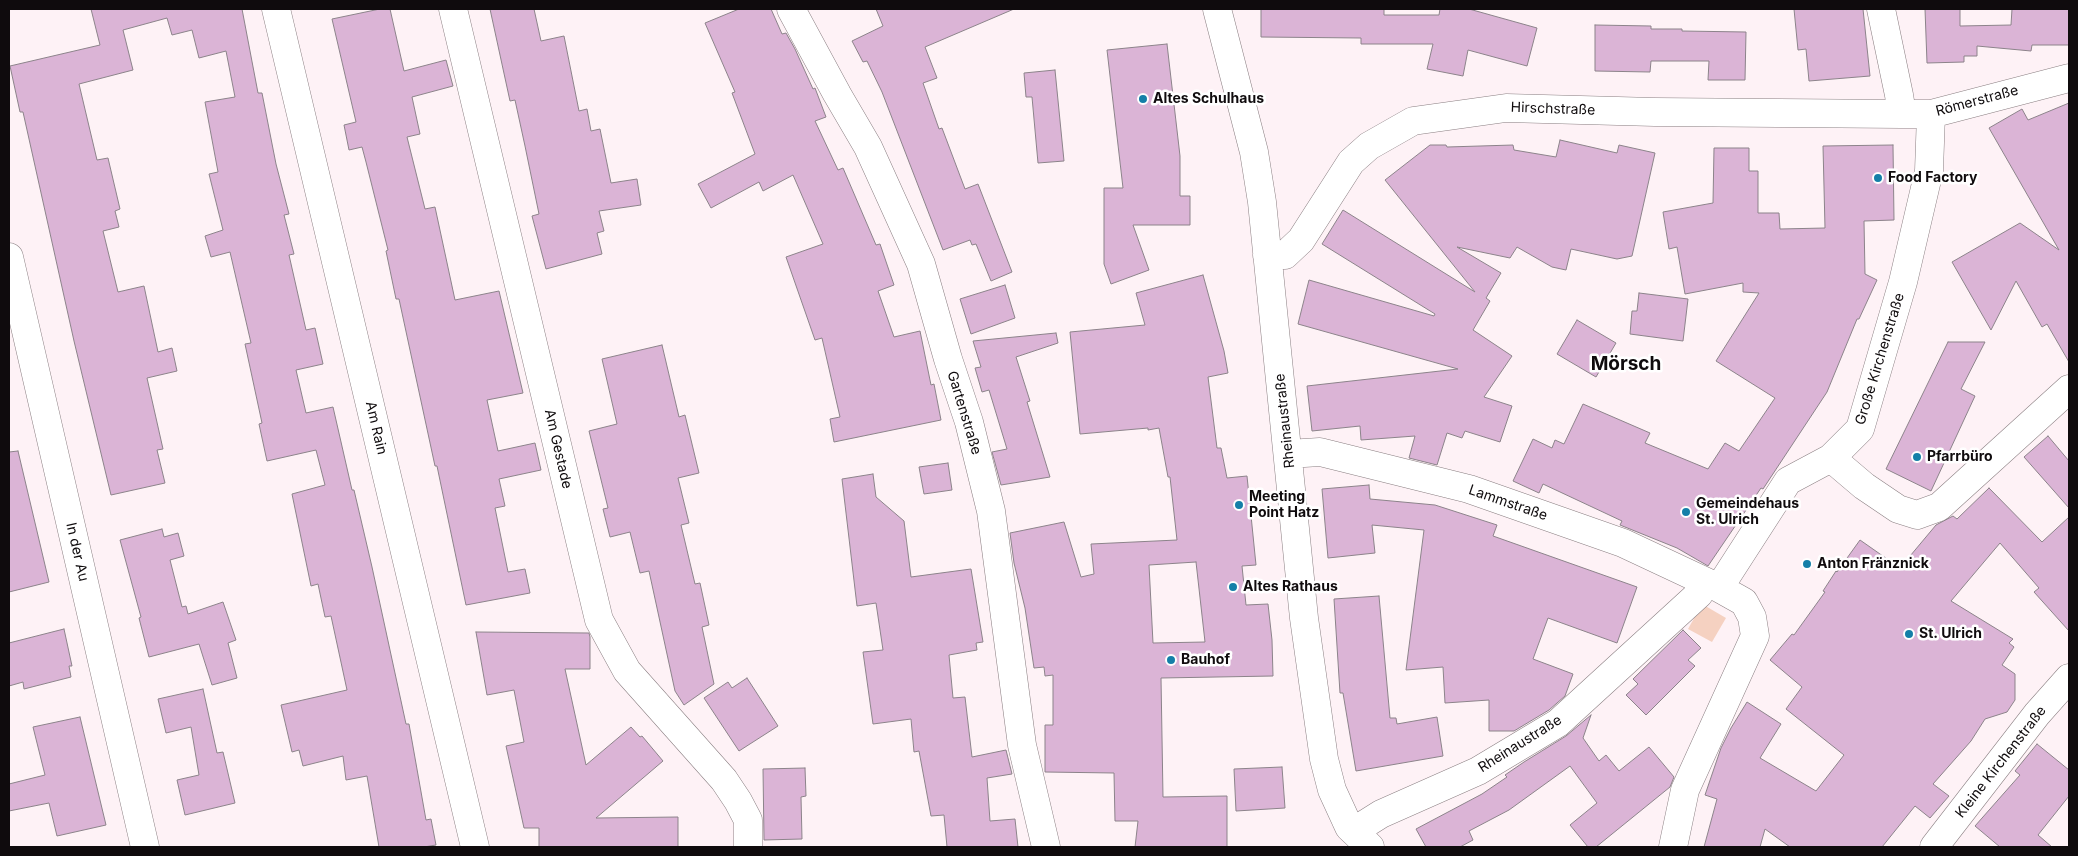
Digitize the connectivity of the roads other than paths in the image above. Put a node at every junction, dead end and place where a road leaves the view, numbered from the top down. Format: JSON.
{"nodes":[{"id":1,"x":276,"y":9,"type":"edge"},
{"id":2,"x":453,"y":9,"type":"edge"},
{"id":3,"x":791,"y":9,"type":"edge"},
{"id":4,"x":1217,"y":9,"type":"edge"},
{"id":5,"x":1881,"y":9,"type":"edge"},
{"id":6,"x":2069,"y":78,"type":"edge"},
{"id":7,"x":1902,"y":114,"type":"junction"},
{"id":8,"x":1931,"y":114,"type":"junction"},
{"id":9,"x":1267,"y":255,"type":"junction"},
{"id":10,"x":9,"y":257,"type":"edge"},
{"id":11,"x":2069,"y":389,"type":"edge"},
{"id":12,"x":1288,"y":454,"type":"junction"},
{"id":13,"x":1831,"y":458,"type":"junction"},
{"id":14,"x":1712,"y":585,"type":"junction"},
{"id":15,"x":2069,"y":678,"type":"edge"},
{"id":16,"x":1362,"y":839,"type":"edge"},
{"id":17,"x":145,"y":847,"type":"edge"},
{"id":18,"x":476,"y":847,"type":"edge"},
{"id":19,"x":748,"y":847,"type":"edge"},
{"id":20,"x":1046,"y":847,"type":"edge"},
{"id":21,"x":1673,"y":847,"type":"edge"},
{"id":22,"x":1934,"y":847,"type":"edge"}],
"edges":[{"from":1,"to":18,"type":"street","name":"Am Rain"},
{"from":2,"to":19,"type":"street","name":"Am Gestade"},
{"from":3,"to":20,"type":"street","name":"Gartenstraße"},
{"from":4,"to":9,"type":"street","name":"Rheinaustraße"},
{"from":5,"to":7,"type":"street"},
{"from":6,"to":8,"type":"street","name":"Römerstraße"},
{"from":7,"to":8,"type":"street","name":"Römerstraße"},
{"from":7,"to":9,"type":"street","name":"Hirschstraße"},
{"from":8,"to":13,"type":"street","name":"Große Kirchenstraße"},
{"from":9,"to":12,"type":"street","name":"Rheinaustraße"},
{"from":10,"to":17,"type":"street","name":"In der Au"},
{"from":11,"to":13,"type":"street"},
{"from":12,"to":14,"type":"street","name":"Lammstraße"},
{"from":12,"to":16,"type":"street","name":"Rheinaustraße"},
{"from":13,"to":14,"type":"street","name":"Große Kirchenstraße"},
{"from":14,"to":16,"type":"street","name":"Rheinaustraße"},
{"from":14,"to":21,"type":"street"},
{"from":15,"to":22,"type":"street","name":"Kleine Kirchenstraße"}]}
